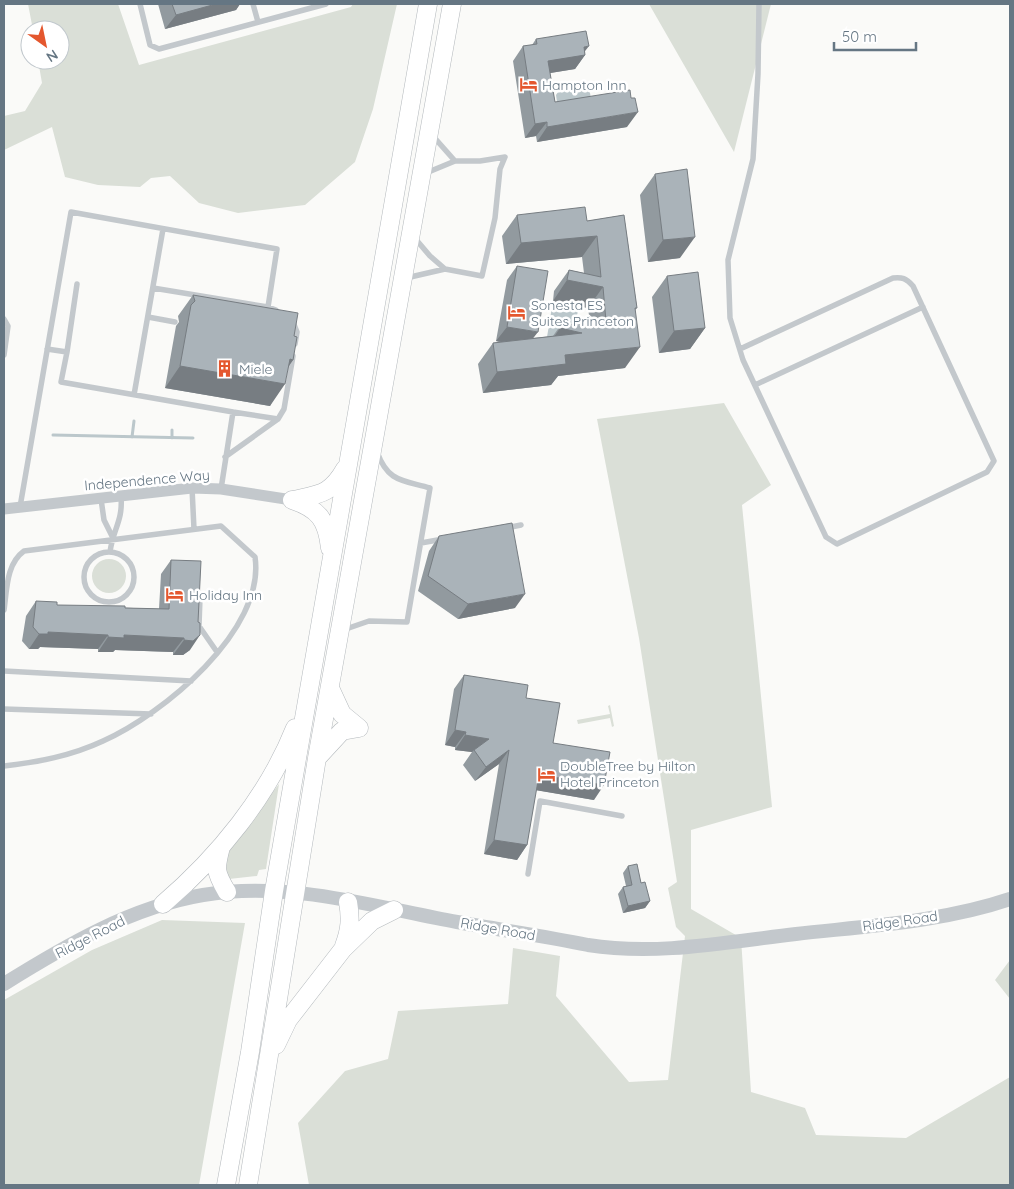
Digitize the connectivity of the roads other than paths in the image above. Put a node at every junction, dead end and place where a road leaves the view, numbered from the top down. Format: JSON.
{"nodes":[{"id":1,"x":140,"y":4,"type":"edge"},
{"id":2,"x":253,"y":4,"type":"edge"},
{"id":3,"x":326,"y":4,"type":"edge"},
{"id":4,"x":428,"y":4,"type":"edge"},
{"id":5,"x":458,"y":4,"type":"edge"},
{"id":6,"x":759,"y":4,"type":"edge"},
{"id":7,"x":451,"y":12,"type":"edge"},
{"id":8,"x":258,"y":22,"type":"junction"},
{"id":9,"x":428,"y":130,"type":"junction"},
{"id":10,"x":455,"y":161,"type":"junction"},
{"id":11,"x":420,"y":176,"type":"junction"},
{"id":12,"x":163,"y":229,"type":"junction"},
{"id":13,"x":410,"y":232,"type":"junction"},
{"id":14,"x":445,"y":269,"type":"junction"},
{"id":15,"x":402,"y":279,"type":"junction"},
{"id":16,"x":78,"y":284,"type":"dead end"},
{"id":17,"x":153,"y":288,"type":"junction"},
{"id":18,"x":268,"y":307,"type":"junction"},
{"id":19,"x":923,"y":307,"type":"junction"},
{"id":20,"x":283,"y":313,"type":"edge"},
{"id":21,"x":148,"y":317,"type":"junction"},
{"id":22,"x":290,"y":317,"type":"edge"},
{"id":23,"x":4,"y":320,"type":"edge"},
{"id":24,"x":175,"y":322,"type":"dead end"},
{"id":25,"x":47,"y":349,"type":"junction"},
{"id":26,"x":740,"y":350,"type":"junction"},
{"id":27,"x":67,"y":352,"type":"junction"},
{"id":28,"x":4,"y":354,"type":"edge"},
{"id":29,"x":755,"y":385,"type":"junction"},
{"id":30,"x":134,"y":395,"type":"junction"},
{"id":31,"x":232,"y":412,"type":"junction"},
{"id":32,"x":278,"y":419,"type":"junction"},
{"id":33,"x":373,"y":440,"type":"junction"},
{"id":34,"x":225,"y":457,"type":"junction"},
{"id":35,"x":348,"y":464,"type":"junction"},
{"id":36,"x":192,"y":488,"type":"junction"},
{"id":37,"x":220,"y":489,"type":"junction"},
{"id":38,"x":121,"y":497,"type":"junction"},
{"id":39,"x":101,"y":499,"type":"junction"},
{"id":40,"x":292,"y":500,"type":"junction"},
{"id":41,"x":20,"y":508,"type":"junction"},
{"id":42,"x":4,"y":509,"type":"edge"},
{"id":43,"x":521,"y":526,"type":"dead end"},
{"id":44,"x":194,"y":529,"type":"junction"},
{"id":45,"x":496,"y":530,"type":"edge"},
{"id":46,"x":112,"y":538,"type":"junction"},
{"id":47,"x":447,"y":539,"type":"edge"},
{"id":48,"x":421,"y":543,"type":"junction"},
{"id":49,"x":110,"y":552,"type":"junction"},
{"id":50,"x":331,"y":562,"type":"junction"},
{"id":51,"x":200,"y":598,"type":"edge"},
{"id":52,"x":4,"y":610,"type":"edge"},
{"id":53,"x":340,"y":632,"type":"junction"},
{"id":54,"x":217,"y":652,"type":"junction"},
{"id":55,"x":4,"y":671,"type":"edge"},
{"id":56,"x":191,"y":681,"type":"junction"},
{"id":57,"x":330,"y":688,"type":"junction"},
{"id":58,"x":308,"y":693,"type":"junction"},
{"id":59,"x":4,"y":709,"type":"edge"},
{"id":60,"x":151,"y":714,"type":"junction"},
{"id":61,"x":317,"y":758,"type":"junction"},
{"id":62,"x":4,"y":766,"type":"edge"},
{"id":63,"x":622,"y":816,"type":"dead end"},
{"id":64,"x":221,"y":844,"type":"junction"},
{"id":65,"x":528,"y":874,"type":"dead end"},
{"id":66,"x":274,"y":891,"type":"junction"},
{"id":67,"x":227,"y":892,"type":"junction"},
{"id":68,"x":294,"y":893,"type":"junction"},
{"id":69,"x":1010,"y":898,"type":"edge"},
{"id":70,"x":348,"y":902,"type":"junction"},
{"id":71,"x":163,"y":904,"type":"junction"},
{"id":72,"x":394,"y":910,"type":"junction"},
{"id":73,"x":343,"y":949,"type":"junction"},
{"id":74,"x":4,"y":984,"type":"edge"},
{"id":75,"x":266,"y":1066,"type":"junction"},
{"id":76,"x":226,"y":1185,"type":"edge"},
{"id":77,"x":248,"y":1185,"type":"edge"}],
"edges":[{"from":1,"to":8,"type":"lane"},
{"from":2,"to":8,"type":"lane"},
{"from":3,"to":8,"type":"lane"},
{"from":4,"to":35,"type":"highway"},
{"from":5,"to":7,"type":"highway"},
{"from":6,"to":26,"type":"lane"},
{"from":7,"to":9,"type":"highway"},
{"from":9,"to":10,"type":"lane"},
{"from":9,"to":11,"type":"highway"},
{"from":10,"to":11,"type":"lane"},
{"from":10,"to":14,"type":"lane"},
{"from":11,"to":13,"type":"highway"},
{"from":12,"to":17,"type":"lane"},
{"from":12,"to":18,"type":"lane"},
{"from":12,"to":25,"type":"lane"},
{"from":13,"to":14,"type":"lane"},
{"from":13,"to":15,"type":"highway"},
{"from":14,"to":15,"type":"lane"},
{"from":15,"to":33,"type":"highway"},
{"from":16,"to":27,"type":"lane"},
{"from":17,"to":18,"type":"lane"},
{"from":17,"to":21,"type":"lane"},
{"from":18,"to":20,"type":"lane"},
{"from":19,"to":26,"type":"lane"},
{"from":19,"to":29,"type":"lane"},
{"from":19,"to":29,"type":"lane"},
{"from":21,"to":24,"type":"lane"},
{"from":21,"to":30,"type":"lane"},
{"from":22,"to":32,"type":"lane"},
{"from":23,"to":28,"type":"lane"},
{"from":25,"to":27,"type":"lane"},
{"from":25,"to":41,"type":"lane"},
{"from":26,"to":29,"type":"lane"},
{"from":27,"to":30,"type":"lane"},
{"from":30,"to":31,"type":"lane"},
{"from":31,"to":32,"type":"lane"},
{"from":31,"to":34,"type":"lane"},
{"from":32,"to":34,"type":"lane"},
{"from":33,"to":48,"type":"lane"},
{"from":33,"to":53,"type":"highway"},
{"from":34,"to":37,"type":"lane"},
{"from":35,"to":40,"type":"highway"},
{"from":35,"to":50,"type":"highway"},
{"from":36,"to":37,"type":"street","name":"Independence Way"},
{"from":36,"to":38,"type":"street","name":"Independence Way"},
{"from":36,"to":44,"type":"lane"},
{"from":37,"to":40,"type":"street","name":"Independence Way"},
{"from":38,"to":39,"type":"street","name":"Independence Way"},
{"from":38,"to":46,"type":"lane"},
{"from":39,"to":41,"type":"street","name":"Independence Way"},
{"from":39,"to":46,"type":"lane"},
{"from":40,"to":50,"type":"highway"},
{"from":41,"to":42,"type":"street","name":"Independence Way"},
{"from":43,"to":45,"type":"lane"},
{"from":44,"to":46,"type":"lane"},
{"from":44,"to":54,"type":"lane"},
{"from":46,"to":49,"type":"lane"},
{"from":46,"to":52,"type":"lane"},
{"from":47,"to":48,"type":"lane"},
{"from":48,"to":53,"type":"lane"},
{"from":49,"to":49,"type":"lane"},
{"from":50,"to":58,"type":"highway"},
{"from":51,"to":54,"type":"lane"},
{"from":53,"to":57,"type":"highway"},
{"from":54,"to":56,"type":"lane"},
{"from":55,"to":56,"type":"lane"},
{"from":56,"to":60,"type":"lane"},
{"from":57,"to":61,"type":"highway"},
{"from":57,"to":61,"type":"highway"},
{"from":58,"to":64,"type":"highway"},
{"from":58,"to":66,"type":"highway"},
{"from":59,"to":60,"type":"lane"},
{"from":60,"to":62,"type":"lane"},
{"from":61,"to":68,"type":"highway"},
{"from":63,"to":65,"type":"lane"},
{"from":64,"to":67,"type":"highway"},
{"from":64,"to":71,"type":"highway"},
{"from":66,"to":67,"type":"street","name":"Ridge Road"},
{"from":66,"to":68,"type":"street","name":"Ridge Road"},
{"from":66,"to":76,"type":"highway"},
{"from":67,"to":71,"type":"street","name":"Ridge Road"},
{"from":68,"to":70,"type":"street","name":"Ridge Road"},
{"from":68,"to":75,"type":"highway"},
{"from":69,"to":72,"type":"street","name":"Ridge Road"},
{"from":70,"to":72,"type":"street","name":"Ridge Road"},
{"from":70,"to":73,"type":"highway"},
{"from":71,"to":74,"type":"street","name":"Ridge Road"},
{"from":72,"to":73,"type":"highway"},
{"from":73,"to":75,"type":"highway"},
{"from":75,"to":77,"type":"highway"}]}
